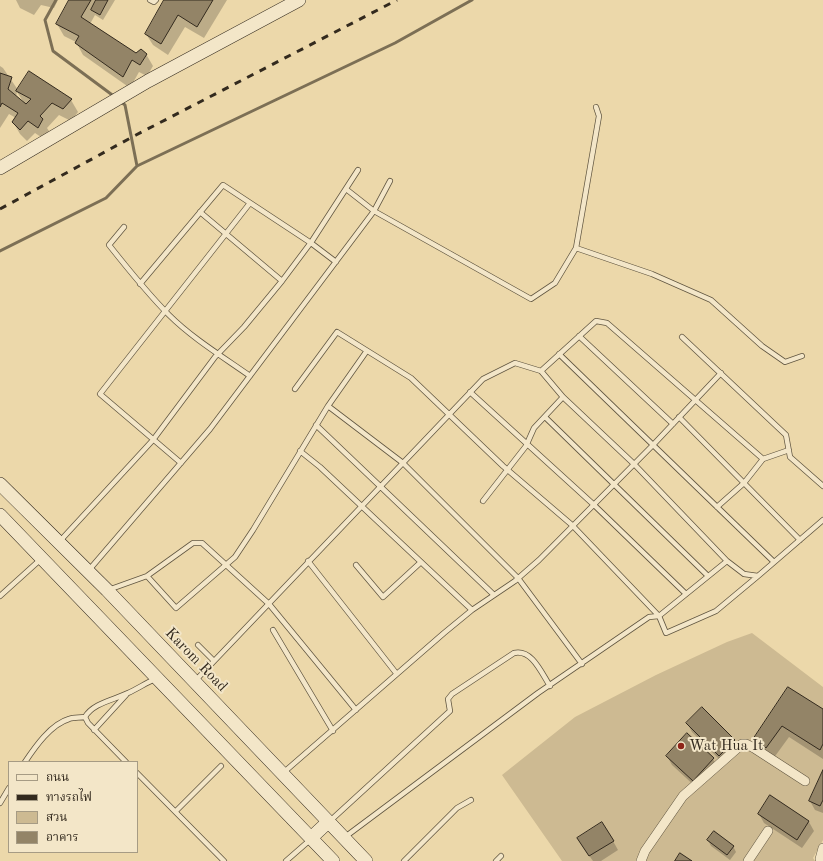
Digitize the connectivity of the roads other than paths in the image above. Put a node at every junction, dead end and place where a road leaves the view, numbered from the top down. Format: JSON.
{"nodes":[{"id":1,"x":150,"y":0,"type":"edge"},
{"id":2,"x":156,"y":0,"type":"edge"},
{"id":3,"x":299,"y":0,"type":"edge"},
{"id":4,"x":596,"y":107,"type":"dead end"},
{"id":5,"x":0,"y":168,"type":"edge"},
{"id":6,"x":358,"y":170,"type":"dead end"},
{"id":7,"x":390,"y":181,"type":"dead end"},
{"id":8,"x":346,"y":189,"type":"junction"},
{"id":9,"x":250,"y":203,"type":"junction"},
{"id":10,"x":374,"y":211,"type":"junction"},
{"id":11,"x":200,"y":212,"type":"junction"},
{"id":12,"x":124,"y":226,"type":"dead end"},
{"id":13,"x":226,"y":235,"type":"junction"},
{"id":14,"x":311,"y":243,"type":"junction"},
{"id":15,"x":576,"y":248,"type":"junction"},
{"id":16,"x":336,"y":262,"type":"junction"},
{"id":17,"x":282,"y":281,"type":"junction"},
{"id":18,"x":140,"y":284,"type":"junction"},
{"id":19,"x":166,"y":312,"type":"junction"},
{"id":20,"x":579,"y":336,"type":"junction"},
{"id":21,"x":682,"y":337,"type":"dead end"},
{"id":22,"x":366,"y":352,"type":"junction"},
{"id":23,"x":218,"y":354,"type":"junction"},
{"id":24,"x":559,"y":354,"type":"junction"},
{"id":25,"x":802,"y":356,"type":"dead end"},
{"id":26,"x":541,"y":371,"type":"junction"},
{"id":27,"x":721,"y":373,"type":"junction"},
{"id":28,"x":250,"y":376,"type":"junction"},
{"id":29,"x":295,"y":389,"type":"dead end"},
{"id":30,"x":470,"y":392,"type":"junction"},
{"id":31,"x":564,"y":397,"type":"junction"},
{"id":32,"x":696,"y":400,"type":"junction"},
{"id":33,"x":328,"y":406,"type":"junction"},
{"id":34,"x":449,"y":414,"type":"junction"},
{"id":35,"x":544,"y":417,"type":"junction"},
{"id":36,"x":679,"y":418,"type":"junction"},
{"id":37,"x":316,"y":424,"type":"junction"},
{"id":38,"x":673,"y":424,"type":"junction"},
{"id":39,"x":153,"y":440,"type":"junction"},
{"id":40,"x":528,"y":442,"type":"junction"},
{"id":41,"x":653,"y":445,"type":"junction"},
{"id":42,"x":789,"y":450,"type":"junction"},
{"id":43,"x":300,"y":451,"type":"junction"},
{"id":44,"x":763,"y":459,"type":"junction"},
{"id":45,"x":181,"y":463,"type":"junction"},
{"id":46,"x":403,"y":463,"type":"junction"},
{"id":47,"x":634,"y":464,"type":"junction"},
{"id":48,"x":508,"y":470,"type":"junction"},
{"id":49,"x":615,"y":483,"type":"junction"},
{"id":50,"x":744,"y":483,"type":"junction"},
{"id":51,"x":0,"y":484,"type":"edge"},
{"id":52,"x":382,"y":486,"type":"junction"},
{"id":53,"x":823,"y":486,"type":"edge"},
{"id":54,"x":483,"y":502,"type":"dead end"},
{"id":55,"x":593,"y":504,"type":"junction"},
{"id":56,"x":361,"y":507,"type":"junction"},
{"id":57,"x":717,"y":507,"type":"junction"},
{"id":58,"x":0,"y":515,"type":"edge"},
{"id":59,"x":823,"y":520,"type":"edge"},
{"id":60,"x":572,"y":526,"type":"junction"},
{"id":61,"x":800,"y":540,"type":"junction"},
{"id":62,"x":59,"y":543,"type":"junction"},
{"id":63,"x":43,"y":558,"type":"junction"},
{"id":64,"x":308,"y":561,"type":"junction"},
{"id":65,"x":727,"y":561,"type":"junction"},
{"id":66,"x":421,"y":562,"type":"junction"},
{"id":67,"x":774,"y":562,"type":"junction"},
{"id":68,"x":226,"y":565,"type":"junction"},
{"id":69,"x":356,"y":565,"type":"dead end"},
{"id":70,"x":87,"y":571,"type":"junction"},
{"id":71,"x":147,"y":576,"type":"junction"},
{"id":72,"x":708,"y":576,"type":"junction"},
{"id":73,"x":758,"y":576,"type":"junction"},
{"id":74,"x":518,"y":578,"type":"junction"},
{"id":75,"x":107,"y":590,"type":"junction"},
{"id":76,"x":686,"y":594,"type":"junction"},
{"id":77,"x":494,"y":595,"type":"junction"},
{"id":78,"x":0,"y":596,"type":"edge"},
{"id":79,"x":269,"y":604,"type":"junction"},
{"id":80,"x":472,"y":610,"type":"junction"},
{"id":81,"x":659,"y":616,"type":"junction"},
{"id":82,"x":273,"y":630,"type":"dead end"},
{"id":83,"x":198,"y":645,"type":"dead end"},
{"id":84,"x":214,"y":661,"type":"junction"},
{"id":85,"x":582,"y":664,"type":"junction"},
{"id":86,"x":396,"y":672,"type":"junction"},
{"id":87,"x":158,"y":677,"type":"junction"},
{"id":88,"x":195,"y":682,"type":"junction"},
{"id":89,"x":550,"y":686,"type":"junction"},
{"id":90,"x":127,"y":694,"type":"junction"},
{"id":91,"x":356,"y":710,"type":"junction"},
{"id":92,"x":85,"y":717,"type":"junction"},
{"id":93,"x":94,"y":730,"type":"junction"},
{"id":94,"x":333,"y":731,"type":"junction"},
{"id":95,"x":27,"y":761,"type":"edge"},
{"id":96,"x":125,"y":761,"type":"edge"},
{"id":97,"x":221,"y":766,"type":"dead end"},
{"id":98,"x":138,"y":774,"type":"edge"},
{"id":99,"x":283,"y":774,"type":"junction"},
{"id":100,"x":805,"y":781,"type":"dead end"},
{"id":101,"x":8,"y":790,"type":"edge"},
{"id":102,"x":471,"y":800,"type":"dead end"},
{"id":103,"x":0,"y":803,"type":"edge"},
{"id":104,"x":176,"y":811,"type":"junction"},
{"id":105,"x":328,"y":822,"type":"junction"},
{"id":106,"x":768,"y":831,"type":"dead end"},
{"id":107,"x":311,"y":838,"type":"junction"},
{"id":108,"x":344,"y":838,"type":"junction"},
{"id":109,"x":823,"y":848,"type":"edge"},
{"id":110,"x":501,"y":856,"type":"dead end"},
{"id":111,"x":224,"y":861,"type":"edge"},
{"id":112,"x":286,"y":861,"type":"edge"},
{"id":113,"x":333,"y":861,"type":"edge"},
{"id":114,"x":366,"y":861,"type":"edge"},
{"id":115,"x":404,"y":861,"type":"edge"},
{"id":116,"x":496,"y":861,"type":"edge"},
{"id":117,"x":641,"y":861,"type":"edge"},
{"id":118,"x":748,"y":861,"type":"edge"},
{"id":119,"x":821,"y":861,"type":"edge"}],
"edges":[{"from":1,"to":2,"type":"lane"},
{"from":3,"to":5,"type":"main road"},
{"from":4,"to":15,"type":"lane"},
{"from":6,"to":8,"type":"lane"},
{"from":7,"to":10,"type":"lane"},
{"from":8,"to":10,"type":"lane"},
{"from":8,"to":14,"type":"lane"},
{"from":9,"to":11,"type":"lane"},
{"from":9,"to":13,"type":"lane"},
{"from":9,"to":14,"type":"lane"},
{"from":10,"to":15,"type":"lane"},
{"from":10,"to":16,"type":"lane"},
{"from":11,"to":13,"type":"lane"},
{"from":11,"to":18,"type":"lane"},
{"from":12,"to":18,"type":"lane"},
{"from":13,"to":17,"type":"lane"},
{"from":13,"to":19,"type":"lane"},
{"from":14,"to":16,"type":"lane"},
{"from":14,"to":17,"type":"lane"},
{"from":15,"to":25,"type":"lane"},
{"from":16,"to":28,"type":"lane"},
{"from":17,"to":23,"type":"lane"},
{"from":18,"to":19,"type":"lane"},
{"from":19,"to":23,"type":"lane"},
{"from":19,"to":39,"type":"lane"},
{"from":20,"to":24,"type":"lane"},
{"from":20,"to":32,"type":"lane"},
{"from":20,"to":38,"type":"lane"},
{"from":21,"to":27,"type":"lane"},
{"from":22,"to":29,"type":"lane"},
{"from":22,"to":33,"type":"lane"},
{"from":22,"to":34,"type":"lane"},
{"from":23,"to":28,"type":"lane"},
{"from":23,"to":39,"type":"lane"},
{"from":24,"to":26,"type":"lane"},
{"from":24,"to":41,"type":"lane"},
{"from":26,"to":30,"type":"lane"},
{"from":26,"to":31,"type":"lane"},
{"from":27,"to":32,"type":"lane"},
{"from":27,"to":42,"type":"lane"},
{"from":28,"to":45,"type":"lane"},
{"from":30,"to":34,"type":"lane"},
{"from":30,"to":40,"type":"lane"},
{"from":31,"to":35,"type":"lane"},
{"from":31,"to":47,"type":"lane"},
{"from":32,"to":36,"type":"lane"},
{"from":32,"to":44,"type":"lane"},
{"from":33,"to":37,"type":"lane"},
{"from":33,"to":46,"type":"lane"},
{"from":34,"to":46,"type":"lane"},
{"from":34,"to":48,"type":"lane"},
{"from":35,"to":40,"type":"lane"},
{"from":35,"to":49,"type":"lane"},
{"from":36,"to":38,"type":"lane"},
{"from":36,"to":50,"type":"lane"},
{"from":37,"to":43,"type":"lane"},
{"from":37,"to":52,"type":"lane"},
{"from":38,"to":41,"type":"lane"},
{"from":39,"to":45,"type":"lane"},
{"from":39,"to":62,"type":"lane"},
{"from":40,"to":48,"type":"lane"},
{"from":40,"to":55,"type":"lane"},
{"from":41,"to":47,"type":"lane"},
{"from":41,"to":57,"type":"lane"},
{"from":42,"to":44,"type":"lane"},
{"from":42,"to":53,"type":"lane"},
{"from":43,"to":56,"type":"lane"},
{"from":43,"to":68,"type":"lane"},
{"from":44,"to":50,"type":"lane"},
{"from":45,"to":70,"type":"lane"},
{"from":46,"to":52,"type":"lane"},
{"from":46,"to":74,"type":"lane"},
{"from":47,"to":49,"type":"lane"},
{"from":47,"to":65,"type":"lane"},
{"from":48,"to":54,"type":"lane"},
{"from":48,"to":60,"type":"lane"},
{"from":49,"to":55,"type":"lane"},
{"from":49,"to":72,"type":"lane"},
{"from":50,"to":57,"type":"lane"},
{"from":50,"to":61,"type":"lane"},
{"from":51,"to":62,"type":"main road","name":"Karom Road"},
{"from":52,"to":56,"type":"lane"},
{"from":52,"to":77,"type":"lane"},
{"from":55,"to":60,"type":"lane"},
{"from":55,"to":76,"type":"lane"},
{"from":56,"to":64,"type":"lane"},
{"from":56,"to":66,"type":"lane"},
{"from":57,"to":67,"type":"lane"},
{"from":58,"to":63,"type":"main road"},
{"from":59,"to":61,"type":"lane"},
{"from":60,"to":74,"type":"lane"},
{"from":60,"to":81,"type":"lane"},
{"from":61,"to":67,"type":"lane"},
{"from":62,"to":63,"type":"main road"},
{"from":62,"to":70,"type":"main road","name":"Karom Road"},
{"from":63,"to":78,"type":"lane"},
{"from":63,"to":87,"type":"main road"},
{"from":64,"to":79,"type":"lane"},
{"from":64,"to":86,"type":"lane"},
{"from":65,"to":72,"type":"lane"},
{"from":65,"to":73,"type":"lane"},
{"from":66,"to":69,"type":"lane"},
{"from":66,"to":80,"type":"lane"},
{"from":67,"to":73,"type":"lane"},
{"from":68,"to":71,"type":"lane"},
{"from":68,"to":71,"type":"lane"},
{"from":68,"to":79,"type":"lane"},
{"from":70,"to":75,"type":"main road","name":"Karom Road"},
{"from":71,"to":75,"type":"lane"},
{"from":72,"to":76,"type":"lane"},
{"from":73,"to":81,"type":"lane"},
{"from":74,"to":77,"type":"lane"},
{"from":74,"to":85,"type":"lane"},
{"from":75,"to":88,"type":"main road","name":"Karom Road"},
{"from":76,"to":81,"type":"lane"},
{"from":77,"to":80,"type":"lane"},
{"from":79,"to":84,"type":"lane"},
{"from":79,"to":91,"type":"lane"},
{"from":80,"to":86,"type":"lane"},
{"from":81,"to":85,"type":"lane"},
{"from":82,"to":94,"type":"lane"},
{"from":83,"to":84,"type":"lane"},
{"from":84,"to":88,"type":"lane"},
{"from":85,"to":89,"type":"lane"},
{"from":86,"to":91,"type":"lane"},
{"from":87,"to":90,"type":"lane"},
{"from":87,"to":107,"type":"main road"},
{"from":88,"to":99,"type":"main road","name":"Karom Road"},
{"from":89,"to":105,"type":"lane"},
{"from":89,"to":108,"type":"lane"},
{"from":90,"to":92,"type":"lane"},
{"from":90,"to":93,"type":"lane"},
{"from":91,"to":94,"type":"lane"},
{"from":92,"to":93,"type":"lane"},
{"from":92,"to":95,"type":"lane"},
{"from":93,"to":96,"type":"lane"},
{"from":94,"to":99,"type":"lane"},
{"from":97,"to":104,"type":"lane"},
{"from":98,"to":104,"type":"lane"},
{"from":99,"to":105,"type":"main road","name":"Karom Road"},
{"from":100,"to":117,"type":"street"},
{"from":101,"to":103,"type":"lane"},
{"from":102,"to":115,"type":"lane"},
{"from":104,"to":111,"type":"lane"},
{"from":105,"to":107,"type":"main road"},
{"from":105,"to":108,"type":"main road","name":"Karom Road"},
{"from":106,"to":118,"type":"street"},
{"from":107,"to":112,"type":"lane"},
{"from":107,"to":113,"type":"main road"},
{"from":108,"to":114,"type":"main road","name":"Karom Road"},
{"from":109,"to":119,"type":"street"},
{"from":110,"to":116,"type":"lane"}]}
